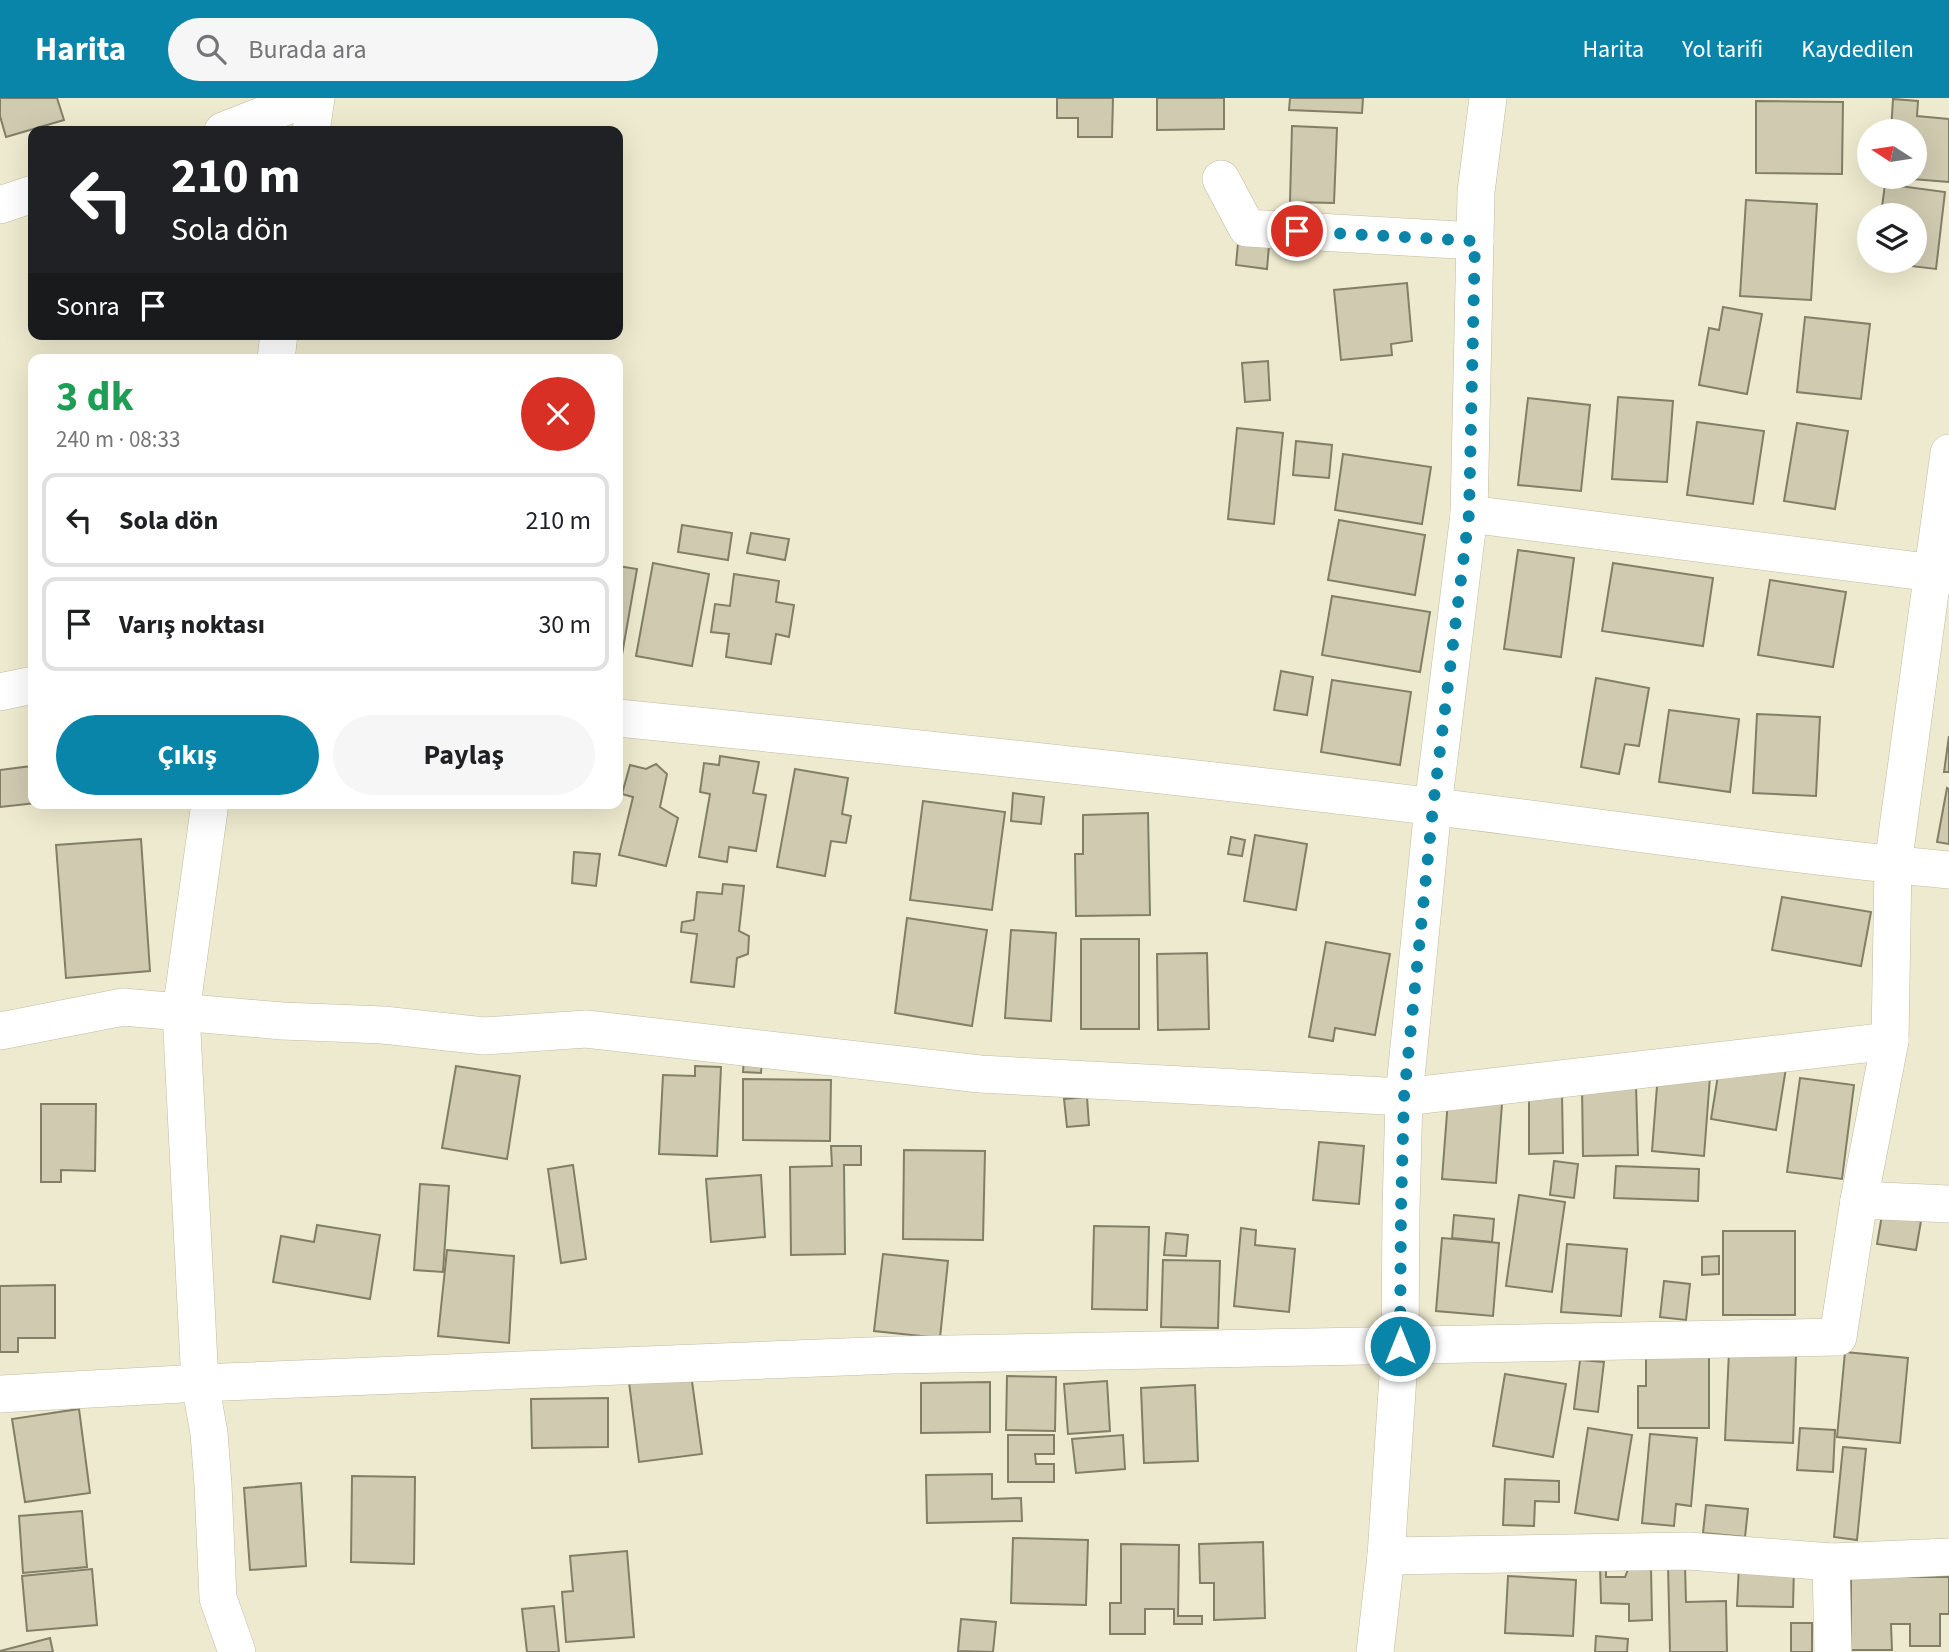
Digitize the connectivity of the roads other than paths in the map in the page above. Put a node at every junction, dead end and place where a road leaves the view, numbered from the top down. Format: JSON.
{"nodes":[{"id":1,"x":307,"y":98,"type":"edge"},
{"id":2,"x":316,"y":98,"type":"edge"},
{"id":3,"x":1488,"y":98,"type":"edge"},
{"id":4,"x":236,"y":126,"type":"edge"},
{"id":5,"x":311,"y":126,"type":"edge"},
{"id":6,"x":1221,"y":179,"type":"dead end"},
{"id":7,"x":28,"y":196,"type":"edge"},
{"id":8,"x":0,"y":205,"type":"edge"},
{"id":9,"x":1475,"y":241,"type":"junction"},
{"id":10,"x":1949,"y":453,"type":"edge"},
{"id":11,"x":1469,"y":514,"type":"junction"},
{"id":12,"x":1941,"y":575,"type":"edge"},
{"id":13,"x":28,"y":686,"type":"edge"},
{"id":14,"x":0,"y":692,"type":"edge"},
{"id":15,"x":623,"y":719,"type":"edge"},
{"id":16,"x":1433,"y":807,"type":"junction"},
{"id":17,"x":209,"y":809,"type":"edge"},
{"id":18,"x":1893,"y":865,"type":"junction"},
{"id":19,"x":1949,"y":870,"type":"edge"},
{"id":20,"x":181,"y":1012,"type":"junction"},
{"id":21,"x":0,"y":1031,"type":"edge"},
{"id":22,"x":1890,"y":1041,"type":"junction"},
{"id":23,"x":1404,"y":1097,"type":"junction"},
{"id":24,"x":1859,"y":1200,"type":"junction"},
{"id":25,"x":1949,"y":1204,"type":"edge"},
{"id":26,"x":1400,"y":1346,"type":"junction"},
{"id":27,"x":200,"y":1384,"type":"junction"},
{"id":28,"x":0,"y":1394,"type":"edge"},
{"id":29,"x":1387,"y":1556,"type":"junction"},
{"id":30,"x":1949,"y":1557,"type":"edge"},
{"id":31,"x":1830,"y":1562,"type":"junction"},
{"id":32,"x":237,"y":1652,"type":"edge"},
{"id":33,"x":1375,"y":1652,"type":"edge"},
{"id":34,"x":1833,"y":1652,"type":"edge"}],
"edges":[{"from":1,"to":4,"type":"street"},
{"from":2,"to":5,"type":"street"},
{"from":3,"to":9,"type":"street"},
{"from":6,"to":9,"type":"street"},
{"from":7,"to":8,"type":"street"},
{"from":9,"to":11,"type":"street"},
{"from":10,"to":12,"type":"street"},
{"from":11,"to":12,"type":"street"},
{"from":11,"to":16,"type":"street"},
{"from":12,"to":18,"type":"street"},
{"from":13,"to":14,"type":"street"},
{"from":15,"to":16,"type":"street"},
{"from":16,"to":18,"type":"street"},
{"from":16,"to":23,"type":"street"},
{"from":17,"to":20,"type":"street"},
{"from":18,"to":19,"type":"street"},
{"from":18,"to":22,"type":"street"},
{"from":20,"to":21,"type":"street"},
{"from":20,"to":23,"type":"street"},
{"from":20,"to":27,"type":"street"},
{"from":22,"to":23,"type":"street"},
{"from":22,"to":24,"type":"street"},
{"from":23,"to":26,"type":"street"},
{"from":24,"to":25,"type":"street"},
{"from":24,"to":26,"type":"street"},
{"from":26,"to":27,"type":"street"},
{"from":26,"to":29,"type":"street"},
{"from":27,"to":28,"type":"street"},
{"from":27,"to":32,"type":"street"},
{"from":29,"to":31,"type":"street"},
{"from":29,"to":33,"type":"street"},
{"from":30,"to":31,"type":"street"},
{"from":31,"to":34,"type":"street"}]}
